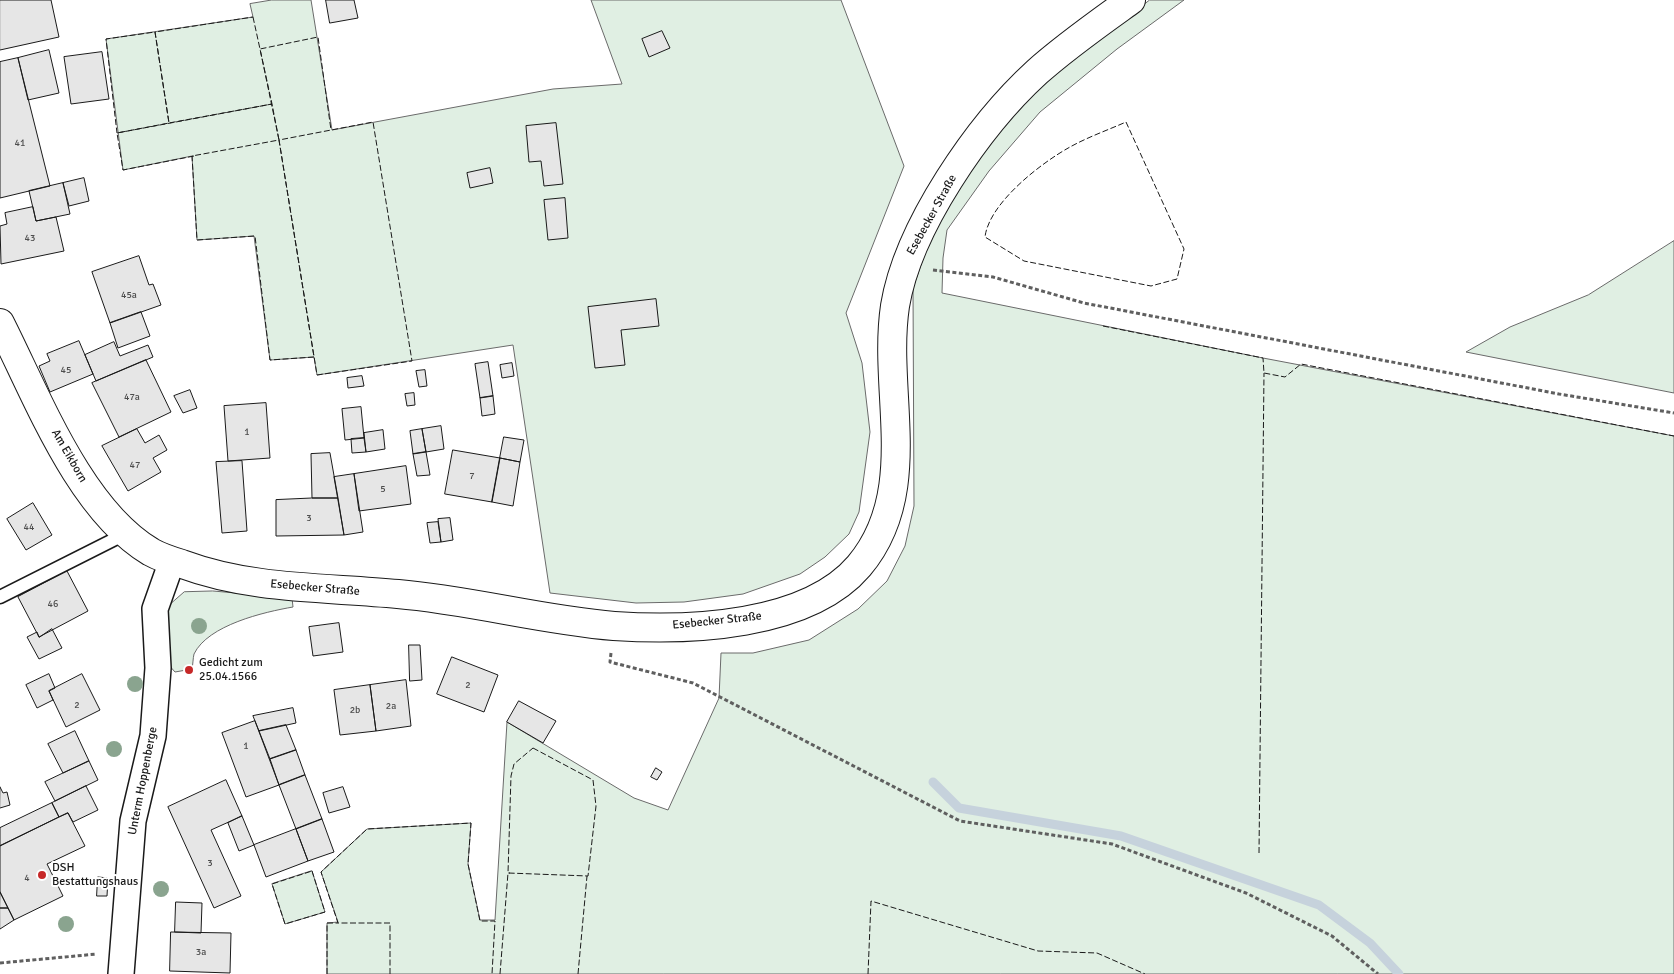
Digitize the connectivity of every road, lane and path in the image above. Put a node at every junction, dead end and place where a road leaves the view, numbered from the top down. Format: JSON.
{"nodes":[{"id":1,"x":1130,"y":0,"type":"edge"},
{"id":2,"x":905,"y":267,"type":"junction"},
{"id":3,"x":0,"y":323,"type":"edge"},
{"id":4,"x":1674,"y":413,"type":"edge"},
{"id":5,"x":127,"y":533,"type":"junction"},
{"id":6,"x":172,"y":560,"type":"junction"},
{"id":7,"x":0,"y":597,"type":"edge"},
{"id":8,"x":613,"y":626,"type":"junction"},
{"id":9,"x":0,"y":963,"type":"edge"},
{"id":10,"x":122,"y":963,"type":"edge"},
{"id":11,"x":1378,"y":974,"type":"edge"}],
"edges":[{"from":1,"to":2,"type":"street","name":"Esebecker Straße"},
{"from":2,"to":4,"type":"path"},
{"from":2,"to":8,"type":"street","name":"Esebecker Straße"},
{"from":3,"to":5,"type":"street","name":"Am Eikborn"},
{"from":5,"to":6,"type":"street","name":"Am Eikborn"},
{"from":5,"to":7,"type":"lane"},
{"from":6,"to":8,"type":"street","name":"Esebecker Straße"},
{"from":6,"to":10,"type":"street","name":"Unterm Hoppenberge"},
{"from":8,"to":11,"type":"path"},
{"from":9,"to":10,"type":"path"}]}
